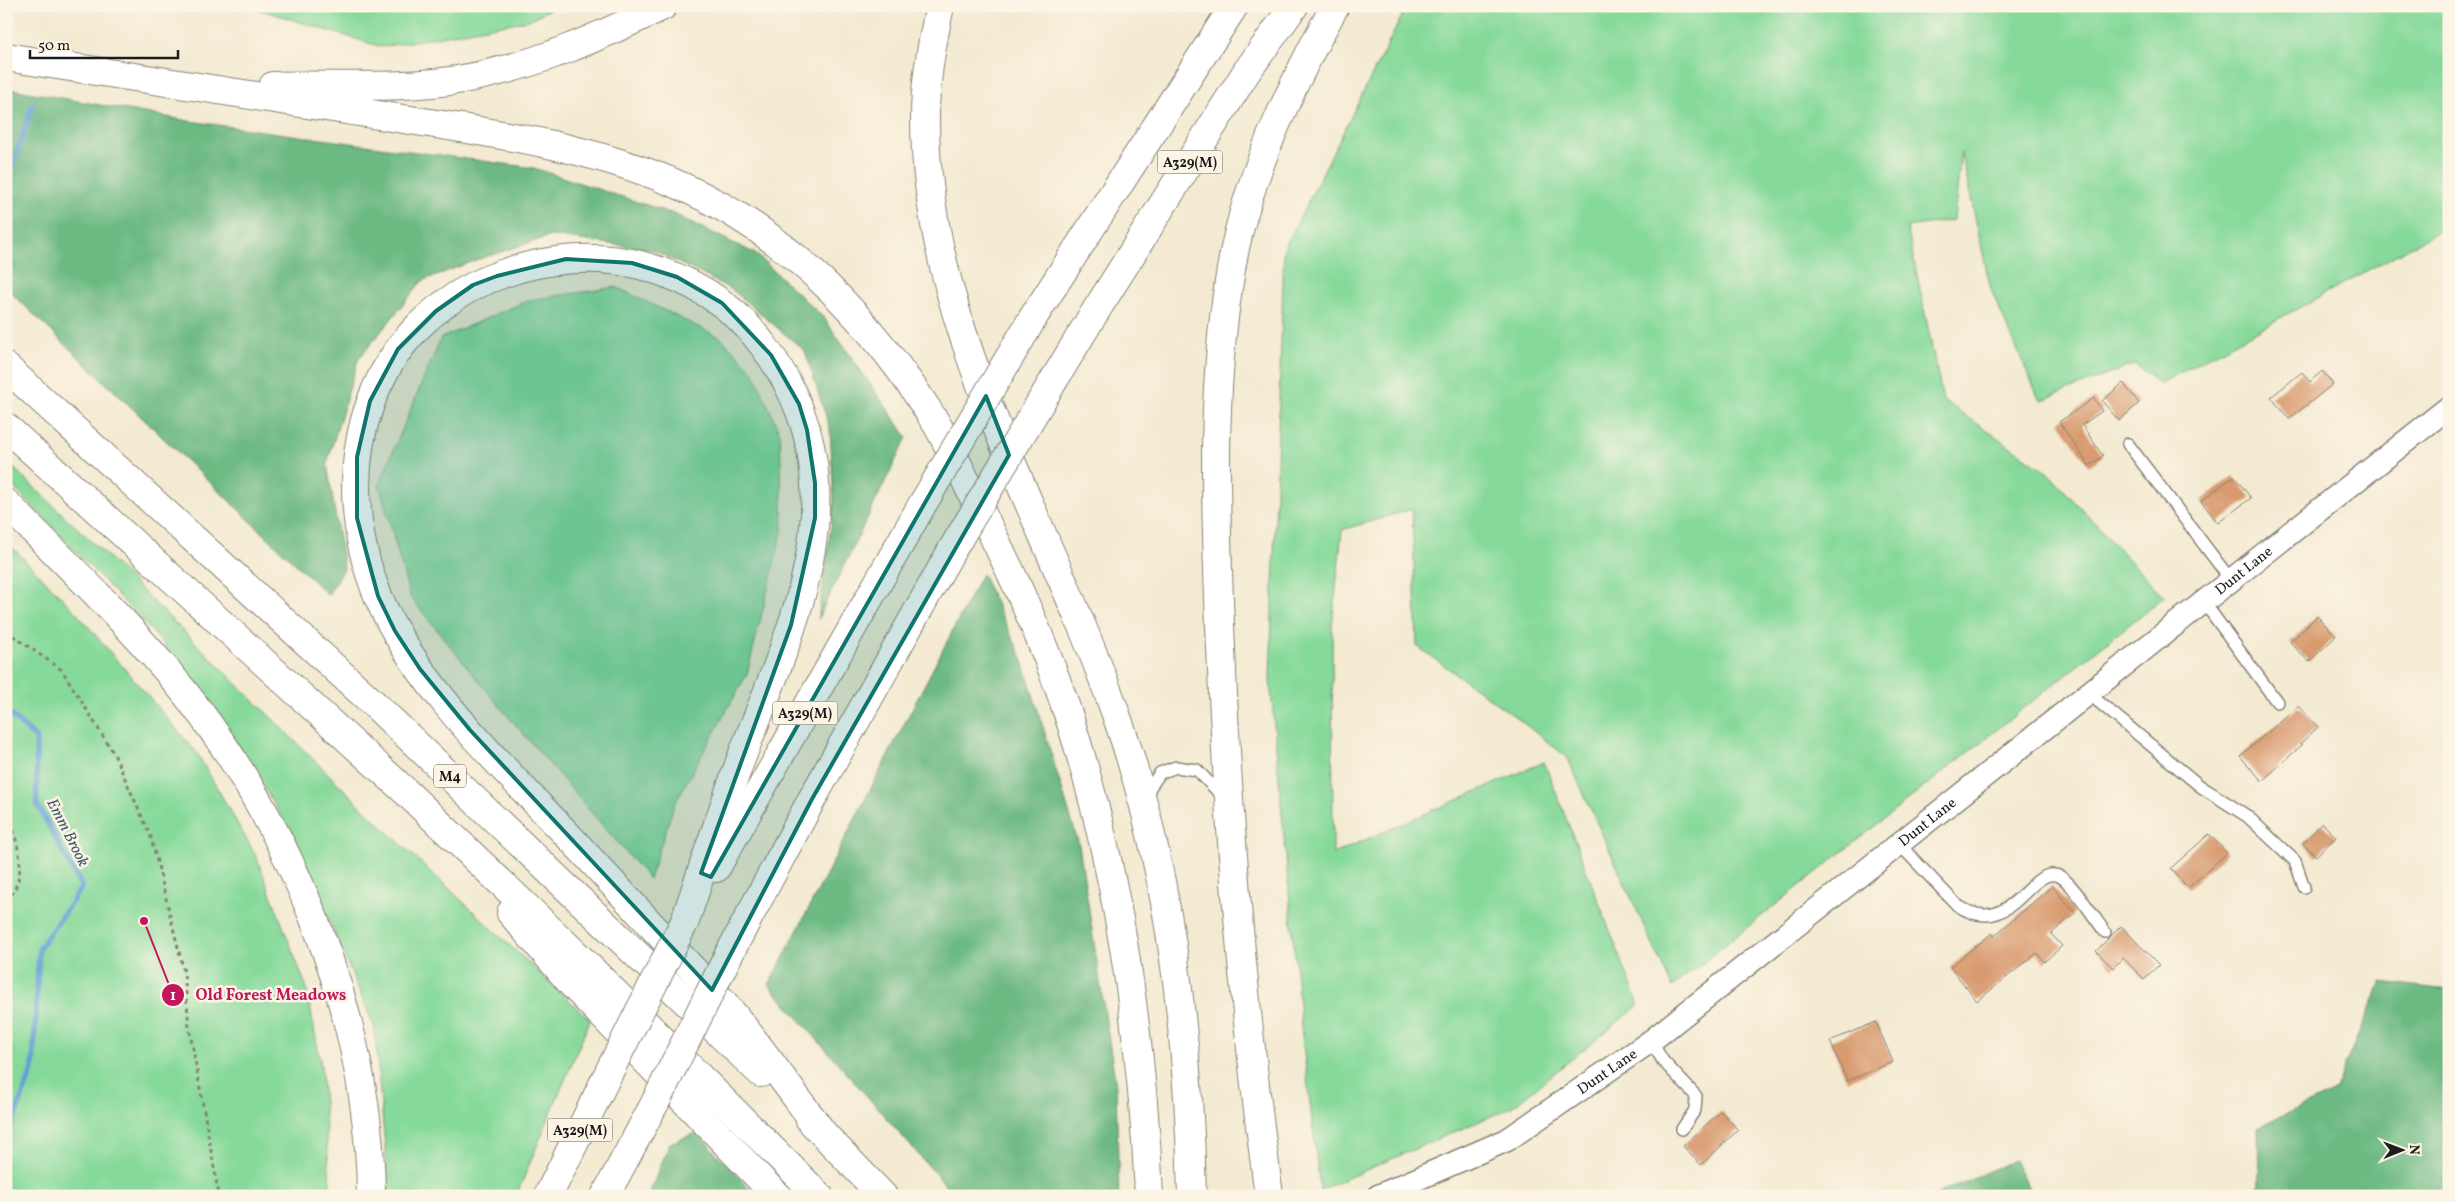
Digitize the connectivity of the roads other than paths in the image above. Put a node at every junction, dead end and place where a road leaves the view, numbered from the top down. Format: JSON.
{"nodes":[{"id":1,"x":663,"y":6,"type":"edge"},
{"id":2,"x":940,"y":6,"type":"edge"},
{"id":3,"x":1234,"y":6,"type":"edge"},
{"id":4,"x":1294,"y":6,"type":"edge"},
{"id":5,"x":1335,"y":6,"type":"edge"},
{"id":6,"x":6,"y":57,"type":"edge"},
{"id":7,"x":206,"y":87,"type":"junction"},
{"id":8,"x":6,"y":367,"type":"edge"},
{"id":9,"x":2449,"y":407,"type":"edge"},
{"id":10,"x":6,"y":427,"type":"edge"},
{"id":11,"x":2128,"y":444,"type":"dead end"},
{"id":12,"x":6,"y":503,"type":"edge"},
{"id":13,"x":2230,"y":579,"type":"junction"},
{"id":14,"x":2203,"y":601,"type":"junction"},
{"id":15,"x":2088,"y":693,"type":"junction"},
{"id":16,"x":2277,"y":702,"type":"dead end"},
{"id":17,"x":405,"y":791,"type":"junction"},
{"id":18,"x":1141,"y":800,"type":"junction"},
{"id":19,"x":1228,"y":803,"type":"junction"},
{"id":20,"x":1899,"y":844,"type":"junction"},
{"id":21,"x":2304,"y":887,"type":"dead end"},
{"id":22,"x":685,"y":921,"type":"junction"},
{"id":23,"x":2105,"y":932,"type":"dead end"},
{"id":24,"x":1651,"y":1041,"type":"junction"},
{"id":25,"x":656,"y":1101,"type":"junction"},
{"id":26,"x":1682,"y":1129,"type":"dead end"},
{"id":27,"x":823,"y":1133,"type":"junction"},
{"id":28,"x":371,"y":1196,"type":"edge"},
{"id":29,"x":548,"y":1196,"type":"edge"},
{"id":30,"x":605,"y":1196,"type":"edge"},
{"id":31,"x":627,"y":1196,"type":"edge"},
{"id":32,"x":777,"y":1196,"type":"edge"},
{"id":33,"x":819,"y":1196,"type":"edge"},
{"id":34,"x":883,"y":1196,"type":"edge"},
{"id":35,"x":1149,"y":1196,"type":"edge"},
{"id":36,"x":1192,"y":1196,"type":"edge"},
{"id":37,"x":1269,"y":1196,"type":"edge"},
{"id":38,"x":1378,"y":1196,"type":"edge"}],
"edges":[{"from":1,"to":7,"type":"highway"},
{"from":2,"to":18,"type":"highway"},
{"from":3,"to":22,"type":"highway","number":"A329(M)","bridge":true},
{"from":4,"to":25,"type":"highway","number":"A329(M)","bridge":true},
{"from":5,"to":19,"type":"highway"},
{"from":6,"to":7,"type":"highway"},
{"from":7,"to":35,"type":"highway"},
{"from":8,"to":27,"type":"highway","number":"M4"},
{"from":9,"to":13,"type":"street","name":"Dunt Lane"},
{"from":10,"to":17,"type":"highway","number":"M4"},
{"from":11,"to":13,"type":"lane"},
{"from":12,"to":28,"type":"highway"},
{"from":13,"to":14,"type":"street","name":"Dunt Lane"},
{"from":14,"to":15,"type":"street","name":"Dunt Lane"},
{"from":14,"to":16,"type":"lane"},
{"from":15,"to":20,"type":"street","name":"Dunt Lane"},
{"from":15,"to":21,"type":"lane"},
{"from":17,"to":32,"type":"highway"},
{"from":17,"to":33,"type":"highway","number":"M4"},
{"from":18,"to":19,"type":"lane"},
{"from":18,"to":36,"type":"highway"},
{"from":19,"to":37,"type":"highway"},
{"from":20,"to":23,"type":"lane"},
{"from":20,"to":24,"type":"street","name":"Dunt Lane"},
{"from":22,"to":27,"type":"highway"},
{"from":22,"to":29,"type":"highway","number":"A329(M)","bridge":true},
{"from":24,"to":26,"type":"lane"},
{"from":24,"to":38,"type":"street","name":"Dunt Lane"},
{"from":25,"to":30,"type":"highway","number":"A329(M)"},
{"from":25,"to":31,"type":"highway"},
{"from":27,"to":34,"type":"highway","number":"M4"}]}
